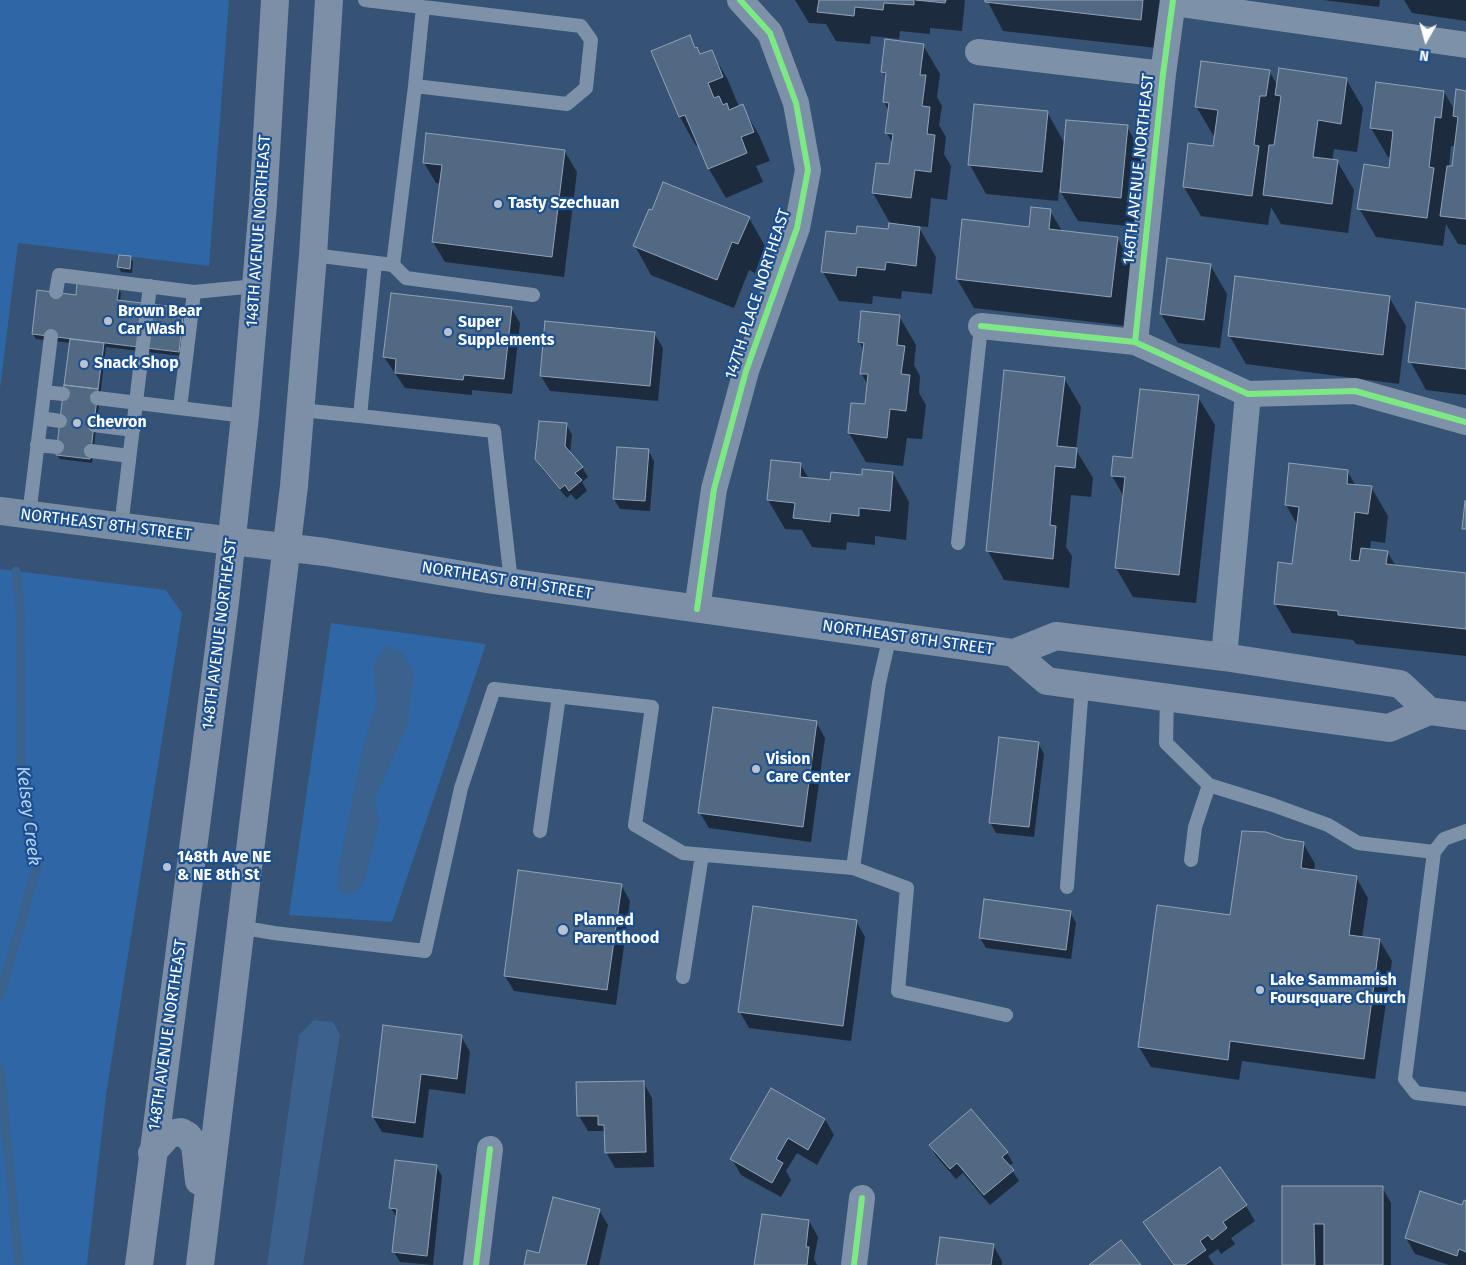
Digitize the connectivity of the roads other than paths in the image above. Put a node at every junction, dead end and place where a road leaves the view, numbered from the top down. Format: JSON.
{"nodes":[{"id":1,"x":275,"y":0,"type":"edge"},
{"id":2,"x":329,"y":0,"type":"edge"},
{"id":3,"x":365,"y":0,"type":"edge"},
{"id":4,"x":740,"y":0,"type":"edge"},
{"id":5,"x":1173,"y":2,"type":"edge"},
{"id":6,"x":422,"y":7,"type":"junction"},
{"id":7,"x":1466,"y":44,"type":"edge"},
{"id":8,"x":978,"y":52,"type":"dead end"},
{"id":9,"x":1163,"y":74,"type":"junction"},
{"id":10,"x":416,"y":86,"type":"junction"},
{"id":11,"x":313,"y":255,"type":"junction"},
{"id":12,"x":375,"y":262,"type":"junction"},
{"id":13,"x":393,"y":265,"type":"junction"},
{"id":14,"x":150,"y":286,"type":"junction"},
{"id":15,"x":256,"y":286,"type":"junction"},
{"id":16,"x":56,"y":292,"type":"dead end"},
{"id":17,"x":194,"y":292,"type":"junction"},
{"id":18,"x":533,"y":295,"type":"dead end"},
{"id":19,"x":981,"y":326,"type":"joint"},
{"id":20,"x":51,"y":336,"type":"dead end"},
{"id":21,"x":1135,"y":342,"type":"junction"},
{"id":22,"x":44,"y":392,"type":"junction"},
{"id":23,"x":63,"y":394,"type":"dead end"},
{"id":24,"x":1248,"y":394,"type":"junction"},
{"id":25,"x":97,"y":398,"type":"dead end"},
{"id":26,"x":136,"y":403,"type":"junction"},
{"id":27,"x":180,"y":408,"type":"junction"},
{"id":28,"x":301,"y":410,"type":"junction"},
{"id":29,"x":245,"y":416,"type":"junction"},
{"id":30,"x":360,"y":416,"type":"junction"},
{"id":31,"x":41,"y":418,"type":"junction"},
{"id":32,"x":60,"y":421,"type":"dead end"},
{"id":33,"x":1466,"y":422,"type":"edge"},
{"id":34,"x":94,"y":425,"type":"dead end"},
{"id":35,"x":133,"y":430,"type":"junction"},
{"id":36,"x":38,"y":445,"type":"junction"},
{"id":37,"x":57,"y":447,"type":"dead end"},
{"id":38,"x":91,"y":451,"type":"dead end"},
{"id":39,"x":129,"y":456,"type":"junction"},
{"id":40,"x":0,"y":511,"type":"edge"},
{"id":41,"x":29,"y":515,"type":"junction"},
{"id":42,"x":121,"y":526,"type":"junction"},
{"id":43,"x":232,"y":541,"type":"junction"},
{"id":44,"x":958,"y":543,"type":"dead end"},
{"id":45,"x":287,"y":548,"type":"junction"},
{"id":46,"x":511,"y":582,"type":"junction"},
{"id":47,"x":697,"y":609,"type":"junction"},
{"id":48,"x":890,"y":635,"type":"junction"},
{"id":49,"x":1014,"y":652,"type":"junction"},
{"id":50,"x":1224,"y":657,"type":"junction"},
{"id":51,"x":1082,"y":686,"type":"junction"},
{"id":52,"x":559,"y":696,"type":"junction"},
{"id":53,"x":1167,"y":697,"type":"junction"},
{"id":54,"x":1429,"y":711,"type":"junction"},
{"id":55,"x":1466,"y":716,"type":"edge"},
{"id":56,"x":1209,"y":785,"type":"junction"},
{"id":57,"x":540,"y":831,"type":"dead end"},
{"id":58,"x":1466,"y":831,"type":"edge"},
{"id":59,"x":1434,"y":852,"type":"junction"},
{"id":60,"x":702,"y":855,"type":"junction"},
{"id":61,"x":1191,"y":860,"type":"dead end"},
{"id":62,"x":853,"y":868,"type":"junction"},
{"id":63,"x":1067,"y":887,"type":"dead end"},
{"id":64,"x":239,"y":927,"type":"junction"},
{"id":65,"x":683,"y":977,"type":"dead end"},
{"id":66,"x":1006,"y":1015,"type":"dead end"},
{"id":67,"x":1466,"y":1099,"type":"edge"},
{"id":68,"x":490,"y":1149,"type":"dead end"},
{"id":69,"x":152,"y":1153,"type":"junction"},
{"id":70,"x":862,"y":1198,"type":"dead end"},
{"id":71,"x":139,"y":1265,"type":"edge"},
{"id":72,"x":199,"y":1265,"type":"edge"},
{"id":73,"x":476,"y":1265,"type":"edge"},
{"id":74,"x":854,"y":1265,"type":"edge"}],
"edges":[{"from":1,"to":15,"type":"main road","name":"148TH AVENUE NORTHEAST"},
{"from":2,"to":11,"type":"main road"},
{"from":3,"to":6,"type":"lane"},
{"from":4,"to":47,"type":"street","name":"147TH PLACE NORTHEAST"},
{"from":5,"to":7,"type":"street"},
{"from":5,"to":9,"type":"street","name":"146TH AVENUE NORTHEAST"},
{"from":6,"to":10,"type":"lane"},
{"from":6,"to":10,"type":"lane"},
{"from":8,"to":9,"type":"street"},
{"from":9,"to":21,"type":"street","name":"146TH AVENUE NORTHEAST"},
{"from":10,"to":13,"type":"lane"},
{"from":11,"to":12,"type":"lane"},
{"from":11,"to":28,"type":"main road"},
{"from":12,"to":13,"type":"lane"},
{"from":12,"to":30,"type":"lane"},
{"from":13,"to":18,"type":"lane"},
{"from":14,"to":16,"type":"lane"},
{"from":14,"to":17,"type":"lane"},
{"from":14,"to":26,"type":"lane"},
{"from":15,"to":17,"type":"lane"},
{"from":15,"to":29,"type":"main road","name":"148TH AVENUE NORTHEAST"},
{"from":17,"to":27,"type":"lane"},
{"from":19,"to":21,"type":"street"},
{"from":19,"to":44,"type":"lane"},
{"from":20,"to":22,"type":"lane"},
{"from":21,"to":24,"type":"street"},
{"from":22,"to":23,"type":"lane"},
{"from":22,"to":31,"type":"lane"},
{"from":24,"to":33,"type":"street"},
{"from":24,"to":50,"type":"street"},
{"from":25,"to":26,"type":"lane"},
{"from":26,"to":27,"type":"lane"},
{"from":26,"to":35,"type":"lane"},
{"from":27,"to":29,"type":"lane"},
{"from":28,"to":30,"type":"lane"},
{"from":28,"to":45,"type":"main road"},
{"from":29,"to":43,"type":"main road","name":"148TH AVENUE NORTHEAST"},
{"from":30,"to":46,"type":"lane"},
{"from":31,"to":32,"type":"lane"},
{"from":31,"to":36,"type":"lane"},
{"from":34,"to":35,"type":"lane"},
{"from":35,"to":39,"type":"lane"},
{"from":36,"to":37,"type":"lane"},
{"from":36,"to":41,"type":"lane"},
{"from":38,"to":39,"type":"lane"},
{"from":39,"to":42,"type":"lane"},
{"from":40,"to":41,"type":"main road","name":"NORTHEAST 8TH STREET"},
{"from":41,"to":42,"type":"main road","name":"NORTHEAST 8TH STREET"},
{"from":42,"to":43,"type":"main road","name":"NORTHEAST 8TH STREET"},
{"from":43,"to":45,"type":"main road","name":"NORTHEAST 8TH STREET"},
{"from":43,"to":69,"type":"main road","name":"148TH AVENUE NORTHEAST"},
{"from":45,"to":46,"type":"main road","name":"NORTHEAST 8TH STREET"},
{"from":45,"to":64,"type":"main road"},
{"from":46,"to":47,"type":"main road","name":"NORTHEAST 8TH STREET"},
{"from":47,"to":48,"type":"main road","name":"NORTHEAST 8TH STREET"},
{"from":48,"to":49,"type":"main road","name":"NORTHEAST 8TH STREET"},
{"from":48,"to":62,"type":"lane"},
{"from":49,"to":50,"type":"main road","name":"NORTHEAST 8TH STREET"},
{"from":49,"to":51,"type":"main road","name":"NORTHEAST 8TH STREET"},
{"from":50,"to":54,"type":"main road","name":"NORTHEAST 8TH STREET"},
{"from":51,"to":53,"type":"main road","name":"NORTHEAST 8TH STREET"},
{"from":51,"to":63,"type":"lane"},
{"from":52,"to":57,"type":"lane"},
{"from":52,"to":60,"type":"lane"},
{"from":52,"to":64,"type":"lane"},
{"from":53,"to":54,"type":"main road","name":"NORTHEAST 8TH STREET"},
{"from":53,"to":56,"type":"lane"},
{"from":54,"to":55,"type":"main road"},
{"from":56,"to":59,"type":"lane"},
{"from":56,"to":61,"type":"lane"},
{"from":58,"to":59,"type":"lane"},
{"from":59,"to":67,"type":"lane"},
{"from":60,"to":62,"type":"lane"},
{"from":60,"to":65,"type":"lane"},
{"from":62,"to":66,"type":"lane"},
{"from":64,"to":72,"type":"main road"},
{"from":68,"to":73,"type":"street"},
{"from":69,"to":71,"type":"main road","name":"148TH AVENUE NORTHEAST"},
{"from":69,"to":72,"type":"main road"},
{"from":70,"to":74,"type":"street"}]}
